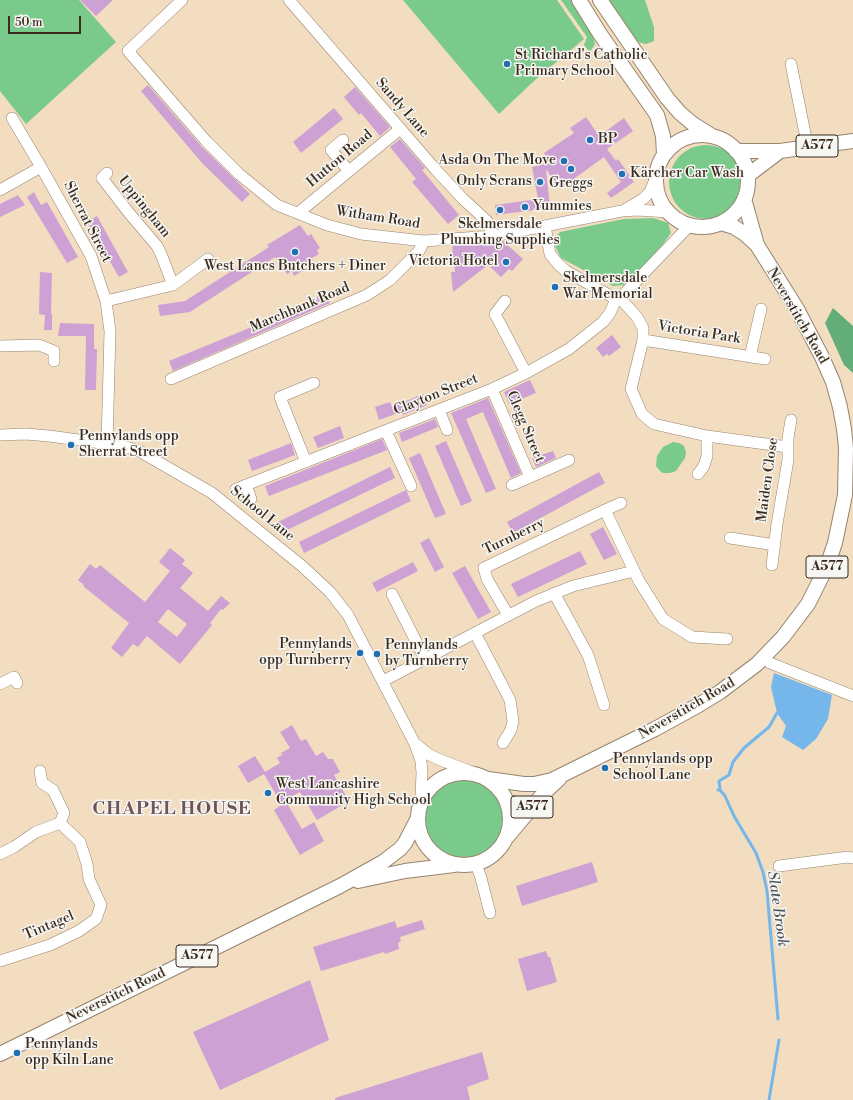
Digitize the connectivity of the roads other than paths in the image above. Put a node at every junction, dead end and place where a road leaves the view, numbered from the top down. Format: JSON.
{"nodes":[{"id":1,"x":182,"y":0,"type":"edge"},
{"id":2,"x":289,"y":0,"type":"edge"},
{"id":3,"x":580,"y":0,"type":"edge"},
{"id":4,"x":600,"y":0,"type":"edge"},
{"id":5,"x":642,"y":62,"type":"junction"},
{"id":6,"x":791,"y":64,"type":"dead end"},
{"id":7,"x":637,"y":87,"type":"junction"},
{"id":8,"x":12,"y":118,"type":"dead end"},
{"id":9,"x":400,"y":129,"type":"junction"},
{"id":10,"x":712,"y":137,"type":"junction"},
{"id":11,"x":344,"y":140,"type":"dead end"},
{"id":12,"x":853,"y":141,"type":"edge"},
{"id":13,"x":808,"y":148,"type":"junction"},
{"id":14,"x":736,"y":151,"type":"junction"},
{"id":15,"x":780,"y":151,"type":"junction"},
{"id":16,"x":664,"y":154,"type":"junction"},
{"id":17,"x":41,"y":167,"type":"junction"},
{"id":18,"x":349,"y":171,"type":"junction"},
{"id":19,"x":107,"y":173,"type":"dead end"},
{"id":20,"x":747,"y":176,"type":"junction"},
{"id":21,"x":656,"y":177,"type":"junction"},
{"id":22,"x":0,"y":190,"type":"edge"},
{"id":23,"x":744,"y":199,"type":"junction"},
{"id":24,"x":622,"y":211,"type":"junction"},
{"id":25,"x":668,"y":212,"type":"junction"},
{"id":26,"x":298,"y":213,"type":"junction"},
{"id":27,"x":721,"y":223,"type":"junction"},
{"id":28,"x":690,"y":225,"type":"junction"},
{"id":29,"x":545,"y":226,"type":"junction"},
{"id":30,"x":493,"y":236,"type":"junction"},
{"id":31,"x":424,"y":241,"type":"junction"},
{"id":32,"x":757,"y":245,"type":"junction"},
{"id":33,"x":208,"y":259,"type":"dead end"},
{"id":34,"x":172,"y":285,"type":"junction"},
{"id":35,"x":618,"y":298,"type":"junction"},
{"id":36,"x":106,"y":301,"type":"junction"},
{"id":37,"x":505,"y":301,"type":"dead end"},
{"id":38,"x":761,"y":309,"type":"dead end"},
{"id":39,"x":643,"y":340,"type":"junction"},
{"id":40,"x":0,"y":346,"type":"edge"},
{"id":41,"x":750,"y":357,"type":"junction"},
{"id":42,"x":764,"y":359,"type":"dead end"},
{"id":43,"x":54,"y":361,"type":"dead end"},
{"id":44,"x":526,"y":373,"type":"junction"},
{"id":45,"x":171,"y":379,"type":"dead end"},
{"id":46,"x":314,"y":383,"type":"dead end"},
{"id":47,"x":492,"y":389,"type":"junction"},
{"id":48,"x":439,"y":410,"type":"junction"},
{"id":49,"x":791,"y":420,"type":"dead end"},
{"id":50,"x":448,"y":430,"type":"dead end"},
{"id":51,"x":386,"y":431,"type":"junction"},
{"id":52,"x":0,"y":435,"type":"edge"},
{"id":53,"x":707,"y":436,"type":"junction"},
{"id":54,"x":107,"y":444,"type":"junction"},
{"id":55,"x":788,"y":447,"type":"junction"},
{"id":56,"x":569,"y":460,"type":"dead end"},
{"id":57,"x":306,"y":462,"type":"junction"},
{"id":58,"x":696,"y":474,"type":"dead end"},
{"id":59,"x":530,"y":477,"type":"junction"},
{"id":60,"x":512,"y":485,"type":"dead end"},
{"id":61,"x":410,"y":486,"type":"dead end"},
{"id":62,"x":251,"y":499,"type":"dead end"},
{"id":63,"x":621,"y":503,"type":"dead end"},
{"id":64,"x":605,"y":510,"type":"junction"},
{"id":65,"x":729,"y":536,"type":"dead end"},
{"id":66,"x":775,"y":545,"type":"junction"},
{"id":67,"x":772,"y":564,"type":"dead end"},
{"id":68,"x":634,"y":571,"type":"junction"},
{"id":69,"x":554,"y":593,"type":"junction"},
{"id":70,"x":392,"y":594,"type":"dead end"},
{"id":71,"x":508,"y":615,"type":"junction"},
{"id":72,"x":475,"y":633,"type":"junction"},
{"id":73,"x":727,"y":639,"type":"dead end"},
{"id":74,"x":425,"y":659,"type":"junction"},
{"id":75,"x":770,"y":663,"type":"dead end"},
{"id":76,"x":382,"y":681,"type":"junction"},
{"id":77,"x":17,"y":683,"type":"dead end"},
{"id":78,"x":0,"y":684,"type":"edge"},
{"id":79,"x":853,"y":696,"type":"edge"},
{"id":80,"x":604,"y":705,"type":"dead end"},
{"id":81,"x":415,"y":744,"type":"junction"},
{"id":82,"x":503,"y":744,"type":"dead end"},
{"id":83,"x":40,"y":771,"type":"dead end"},
{"id":84,"x":562,"y":776,"type":"junction"},
{"id":85,"x":483,"y":777,"type":"junction"},
{"id":86,"x":418,"y":814,"type":"junction"},
{"id":87,"x":60,"y":823,"type":"junction"},
{"id":88,"x":505,"y":840,"type":"junction"},
{"id":89,"x":0,"y":854,"type":"edge"},
{"id":90,"x":853,"y":858,"type":"edge"},
{"id":91,"x":476,"y":864,"type":"junction"},
{"id":92,"x":457,"y":865,"type":"junction"},
{"id":93,"x":779,"y":866,"type":"dead end"},
{"id":94,"x":340,"y":886,"type":"junction"},
{"id":95,"x":490,"y":913,"type":"dead end"},
{"id":96,"x":0,"y":961,"type":"edge"},
{"id":97,"x":0,"y":1054,"type":"edge"}],
"edges":[{"from":1,"to":26,"type":"street","name":"Witham Road"},
{"from":2,"to":9,"type":"street","name":"Sandy Lane"},
{"from":3,"to":7,"type":"main road"},
{"from":4,"to":5,"type":"main road"},
{"from":5,"to":7,"type":"main road"},
{"from":5,"to":10,"type":"main road"},
{"from":6,"to":13,"type":"street"},
{"from":7,"to":16,"type":"main road"},
{"from":8,"to":17,"type":"street","name":"Sherrat Street"},
{"from":9,"to":18,"type":"street","name":"Hutton Road"},
{"from":9,"to":30,"type":"street","name":"Sandy Lane"},
{"from":10,"to":14,"type":"main road","number":"A577"},
{"from":10,"to":16,"type":"main road","number":"A577"},
{"from":11,"to":18,"type":"street"},
{"from":12,"to":13,"type":"main road","number":"A577"},
{"from":13,"to":15,"type":"main road","number":"A577"},
{"from":14,"to":15,"type":"main road","number":"A577"},
{"from":14,"to":20,"type":"main road","number":"A577"},
{"from":15,"to":20,"type":"main road","number":"A577"},
{"from":16,"to":21,"type":"main road","number":"A577"},
{"from":17,"to":22,"type":"street"},
{"from":17,"to":36,"type":"street","name":"Sherrat Street"},
{"from":18,"to":26,"type":"street","name":"Hutton Road"},
{"from":19,"to":34,"type":"street","name":"Uppingham"},
{"from":20,"to":23,"type":"main road","number":"A577"},
{"from":21,"to":24,"type":"street","name":"Witham Road"},
{"from":21,"to":25,"type":"main road","number":"A577"},
{"from":23,"to":27,"type":"main road","number":"A577"},
{"from":23,"to":32,"type":"main road","name":"Neverstitch Road","number":"A577"},
{"from":24,"to":25,"type":"street","name":"Witham Road"},
{"from":24,"to":29,"type":"street","name":"Witham Road"},
{"from":25,"to":28,"type":"main road","number":"A577"},
{"from":26,"to":31,"type":"street","name":"Witham Road"},
{"from":27,"to":28,"type":"main road","number":"A577"},
{"from":27,"to":32,"type":"main road","name":"Neverstitch Road","number":"A577"},
{"from":28,"to":35,"type":"street","name":"Clayton Street"},
{"from":29,"to":30,"type":"street","name":"Witham Road"},
{"from":29,"to":35,"type":"street"},
{"from":30,"to":31,"type":"street","name":"Witham Road"},
{"from":31,"to":45,"type":"street","name":"Marchbank Road"},
{"from":32,"to":84,"type":"main road","name":"Neverstitch Road","number":"A577"},
{"from":33,"to":34,"type":"street"},
{"from":34,"to":36,"type":"street"},
{"from":35,"to":39,"type":"street"},
{"from":35,"to":44,"type":"street","name":"Clayton Street"},
{"from":36,"to":54,"type":"street","name":"Sherrat Street"},
{"from":37,"to":44,"type":"street"},
{"from":38,"to":41,"type":"street","name":"Victoria Park"},
{"from":39,"to":41,"type":"street","name":"Victoria Park"},
{"from":39,"to":53,"type":"street"},
{"from":40,"to":43,"type":"street"},
{"from":41,"to":42,"type":"street","name":"Victoria Park"},
{"from":44,"to":47,"type":"street","name":"Clayton Street"},
{"from":46,"to":57,"type":"street"},
{"from":47,"to":48,"type":"street","name":"Clayton Street"},
{"from":47,"to":59,"type":"street","name":"Clegg Street"},
{"from":48,"to":50,"type":"street"},
{"from":48,"to":51,"type":"street","name":"Clayton Street"},
{"from":49,"to":55,"type":"street","name":"Maiden Close"},
{"from":51,"to":57,"type":"street","name":"Clayton Street"},
{"from":51,"to":61,"type":"street"},
{"from":52,"to":54,"type":"street","name":"School Lane"},
{"from":53,"to":55,"type":"street"},
{"from":53,"to":58,"type":"street"},
{"from":54,"to":76,"type":"street","name":"School Lane"},
{"from":55,"to":66,"type":"street","name":"Maiden Close"},
{"from":56,"to":59,"type":"street"},
{"from":57,"to":62,"type":"street","name":"Clayton Street"},
{"from":59,"to":60,"type":"street"},
{"from":63,"to":64,"type":"street","name":"Turnberry"},
{"from":64,"to":68,"type":"street"},
{"from":64,"to":71,"type":"street","name":"Turnberry"},
{"from":65,"to":66,"type":"street","name":"Maiden Close"},
{"from":66,"to":67,"type":"street","name":"Maiden Close"},
{"from":68,"to":69,"type":"street"},
{"from":68,"to":73,"type":"street"},
{"from":69,"to":71,"type":"street"},
{"from":69,"to":80,"type":"street"},
{"from":70,"to":74,"type":"street"},
{"from":71,"to":72,"type":"street"},
{"from":72,"to":74,"type":"street"},
{"from":72,"to":82,"type":"street"},
{"from":74,"to":76,"type":"street"},
{"from":75,"to":79,"type":"street"},
{"from":76,"to":81,"type":"street","name":"School Lane"},
{"from":77,"to":78,"type":"street"},
{"from":81,"to":85,"type":"street","name":"School Lane"},
{"from":81,"to":86,"type":"street","name":"School Lane"},
{"from":83,"to":87,"type":"street"},
{"from":84,"to":85,"type":"main road","name":"Neverstitch Road","number":"A577"},
{"from":84,"to":88,"type":"main road","name":"Neverstitch Road","number":"A577"},
{"from":85,"to":86,"type":"main road","number":"A577"},
{"from":85,"to":88,"type":"main road","number":"A577"},
{"from":86,"to":92,"type":"main road","number":"A577"},
{"from":86,"to":94,"type":"main road","name":"Neverstitch Road","number":"A577"},
{"from":87,"to":89,"type":"street"},
{"from":87,"to":96,"type":"street","name":"Tintagel"},
{"from":88,"to":91,"type":"main road","number":"A577"},
{"from":90,"to":93,"type":"street"},
{"from":91,"to":92,"type":"main road","number":"A577"},
{"from":91,"to":95,"type":"street"},
{"from":92,"to":94,"type":"main road","name":"Neverstitch Road","number":"A577"},
{"from":94,"to":97,"type":"main road","name":"Neverstitch Road","number":"A577"}]}
